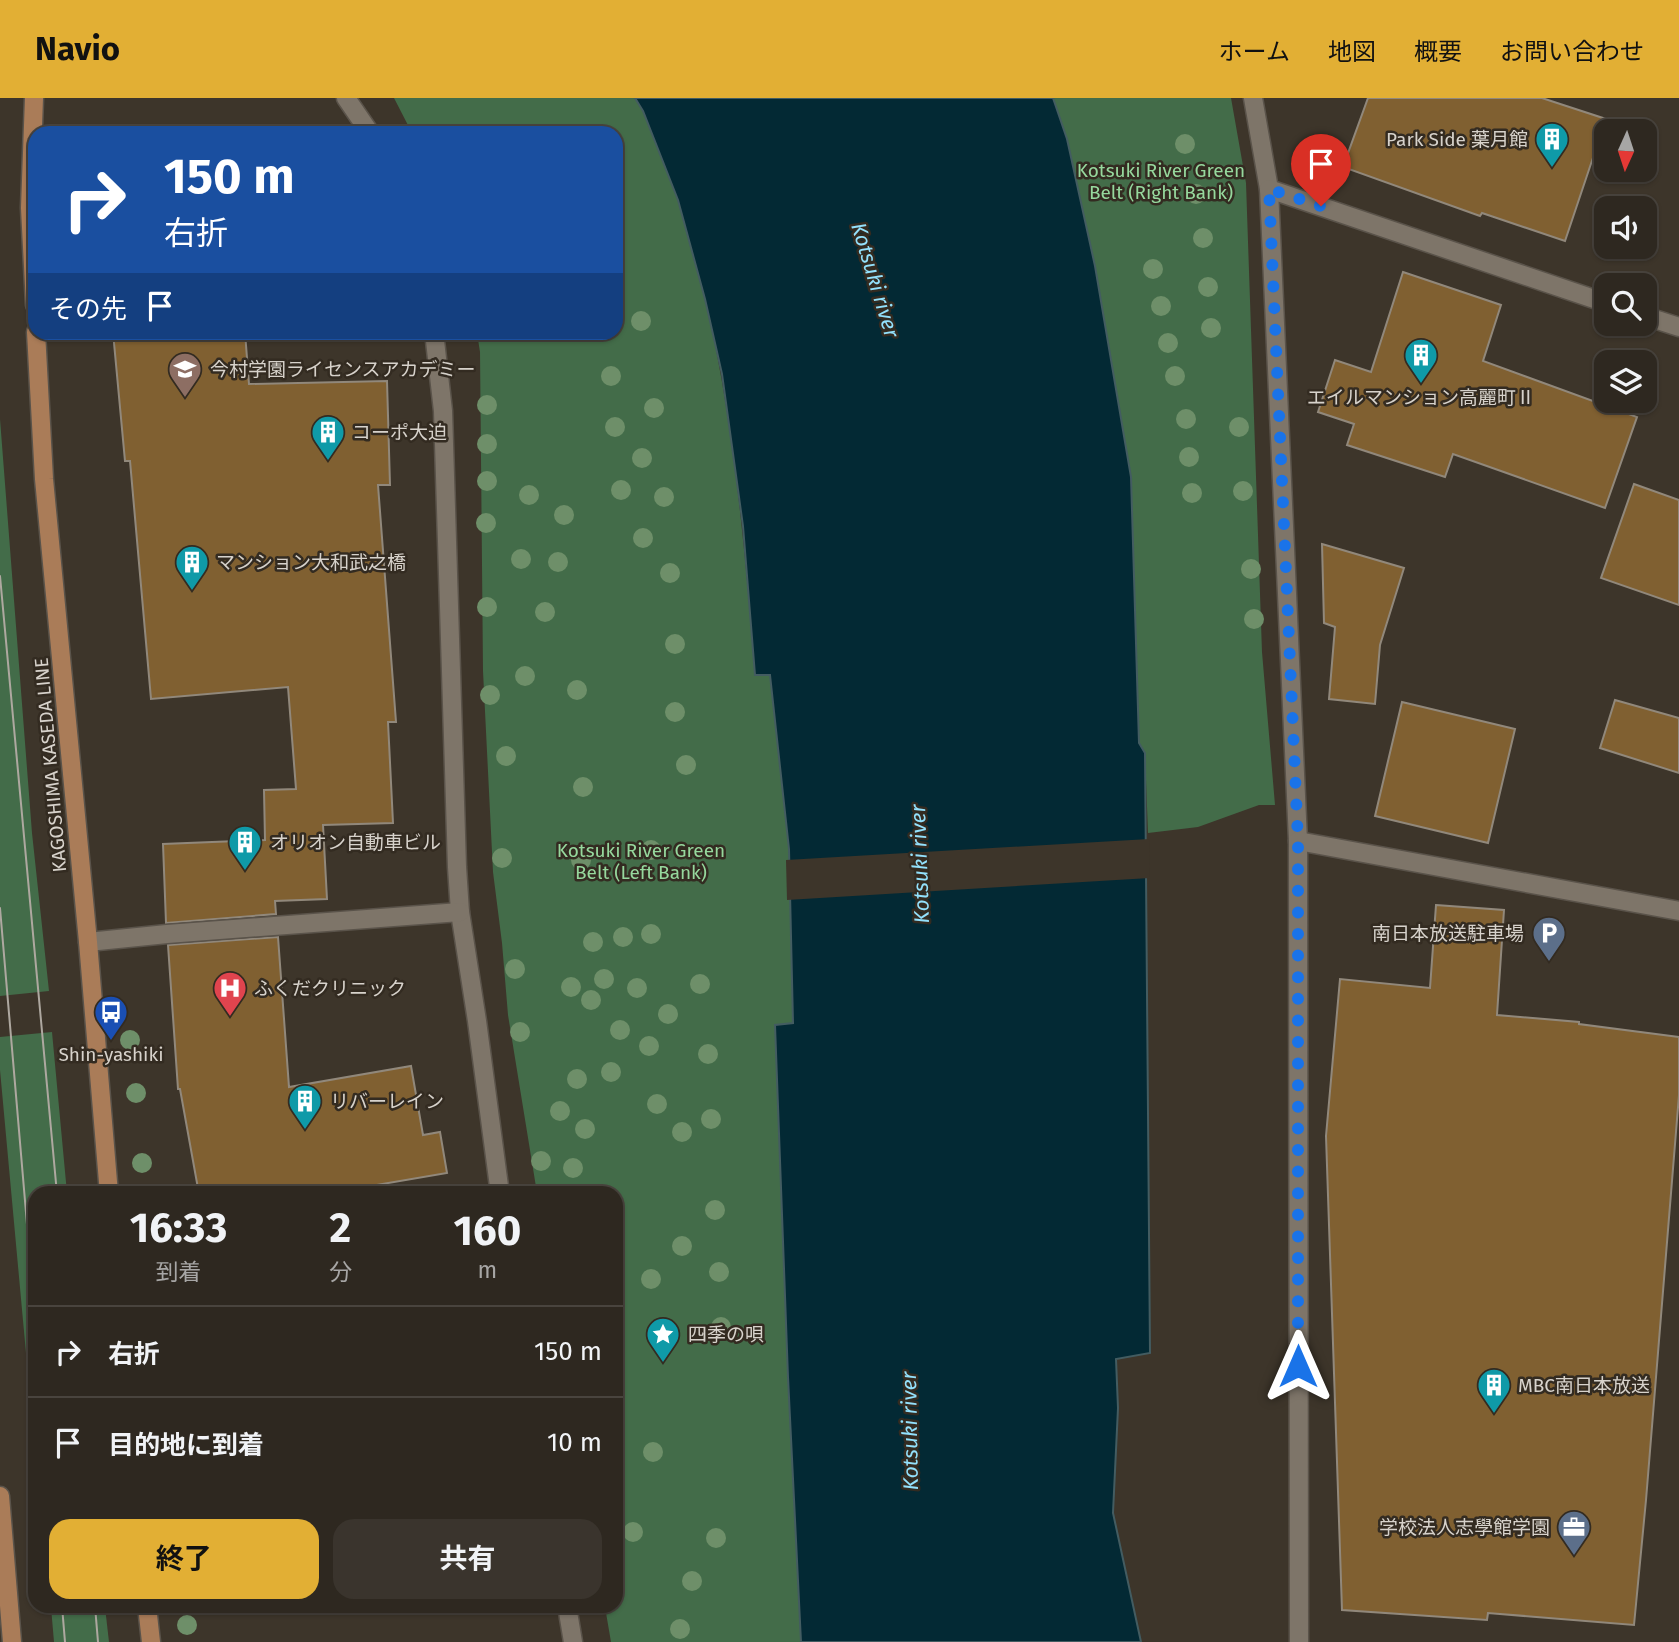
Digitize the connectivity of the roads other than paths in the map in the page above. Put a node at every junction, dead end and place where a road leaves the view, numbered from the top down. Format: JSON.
{"nodes":[{"id":1,"x":34,"y":98,"type":"edge"},
{"id":2,"x":346,"y":98,"type":"edge"},
{"id":3,"x":1253,"y":98,"type":"edge"},
{"id":4,"x":33,"y":126,"type":"edge"},
{"id":5,"x":365,"y":126,"type":"edge"},
{"id":6,"x":1269,"y":189,"type":"junction"},
{"id":7,"x":1594,"y":299,"type":"edge"},
{"id":8,"x":1657,"y":320,"type":"edge"},
{"id":9,"x":1679,"y":327,"type":"edge"},
{"id":10,"x":36,"y":340,"type":"edge"},
{"id":11,"x":435,"y":340,"type":"edge"},
{"id":12,"x":1298,"y":841,"type":"junction"},
{"id":13,"x":1679,"y":911,"type":"edge"},
{"id":14,"x":460,"y":912,"type":"junction"},
{"id":15,"x":88,"y":942,"type":"junction"},
{"id":16,"x":108,"y":1186,"type":"edge"},
{"id":17,"x":499,"y":1186,"type":"edge"},
{"id":18,"x":0,"y":1496,"type":"edge"},
{"id":19,"x":148,"y":1613,"type":"edge"},
{"id":20,"x":568,"y":1613,"type":"edge"},
{"id":21,"x":12,"y":1642,"type":"edge"},
{"id":22,"x":151,"y":1642,"type":"edge"},
{"id":23,"x":573,"y":1642,"type":"edge"},
{"id":24,"x":1299,"y":1642,"type":"edge"}],
"edges":[{"from":1,"to":4,"type":"main road"},
{"from":2,"to":5,"type":"street"},
{"from":3,"to":6,"type":"street"},
{"from":6,"to":7,"type":"street"},
{"from":6,"to":12,"type":"street"},
{"from":8,"to":9,"type":"street"},
{"from":10,"to":15,"type":"main road","name":"KAGOSHIMA KASEDA LINE"},
{"from":11,"to":14,"type":"street"},
{"from":12,"to":13,"type":"street"},
{"from":12,"to":24,"type":"street"},
{"from":14,"to":15,"type":"street"},
{"from":14,"to":17,"type":"street"},
{"from":15,"to":16,"type":"main road","name":"KAGOSHIMA KASEDA LINE"},
{"from":18,"to":21,"type":"main road"},
{"from":19,"to":22,"type":"main road"},
{"from":20,"to":23,"type":"street"}]}
